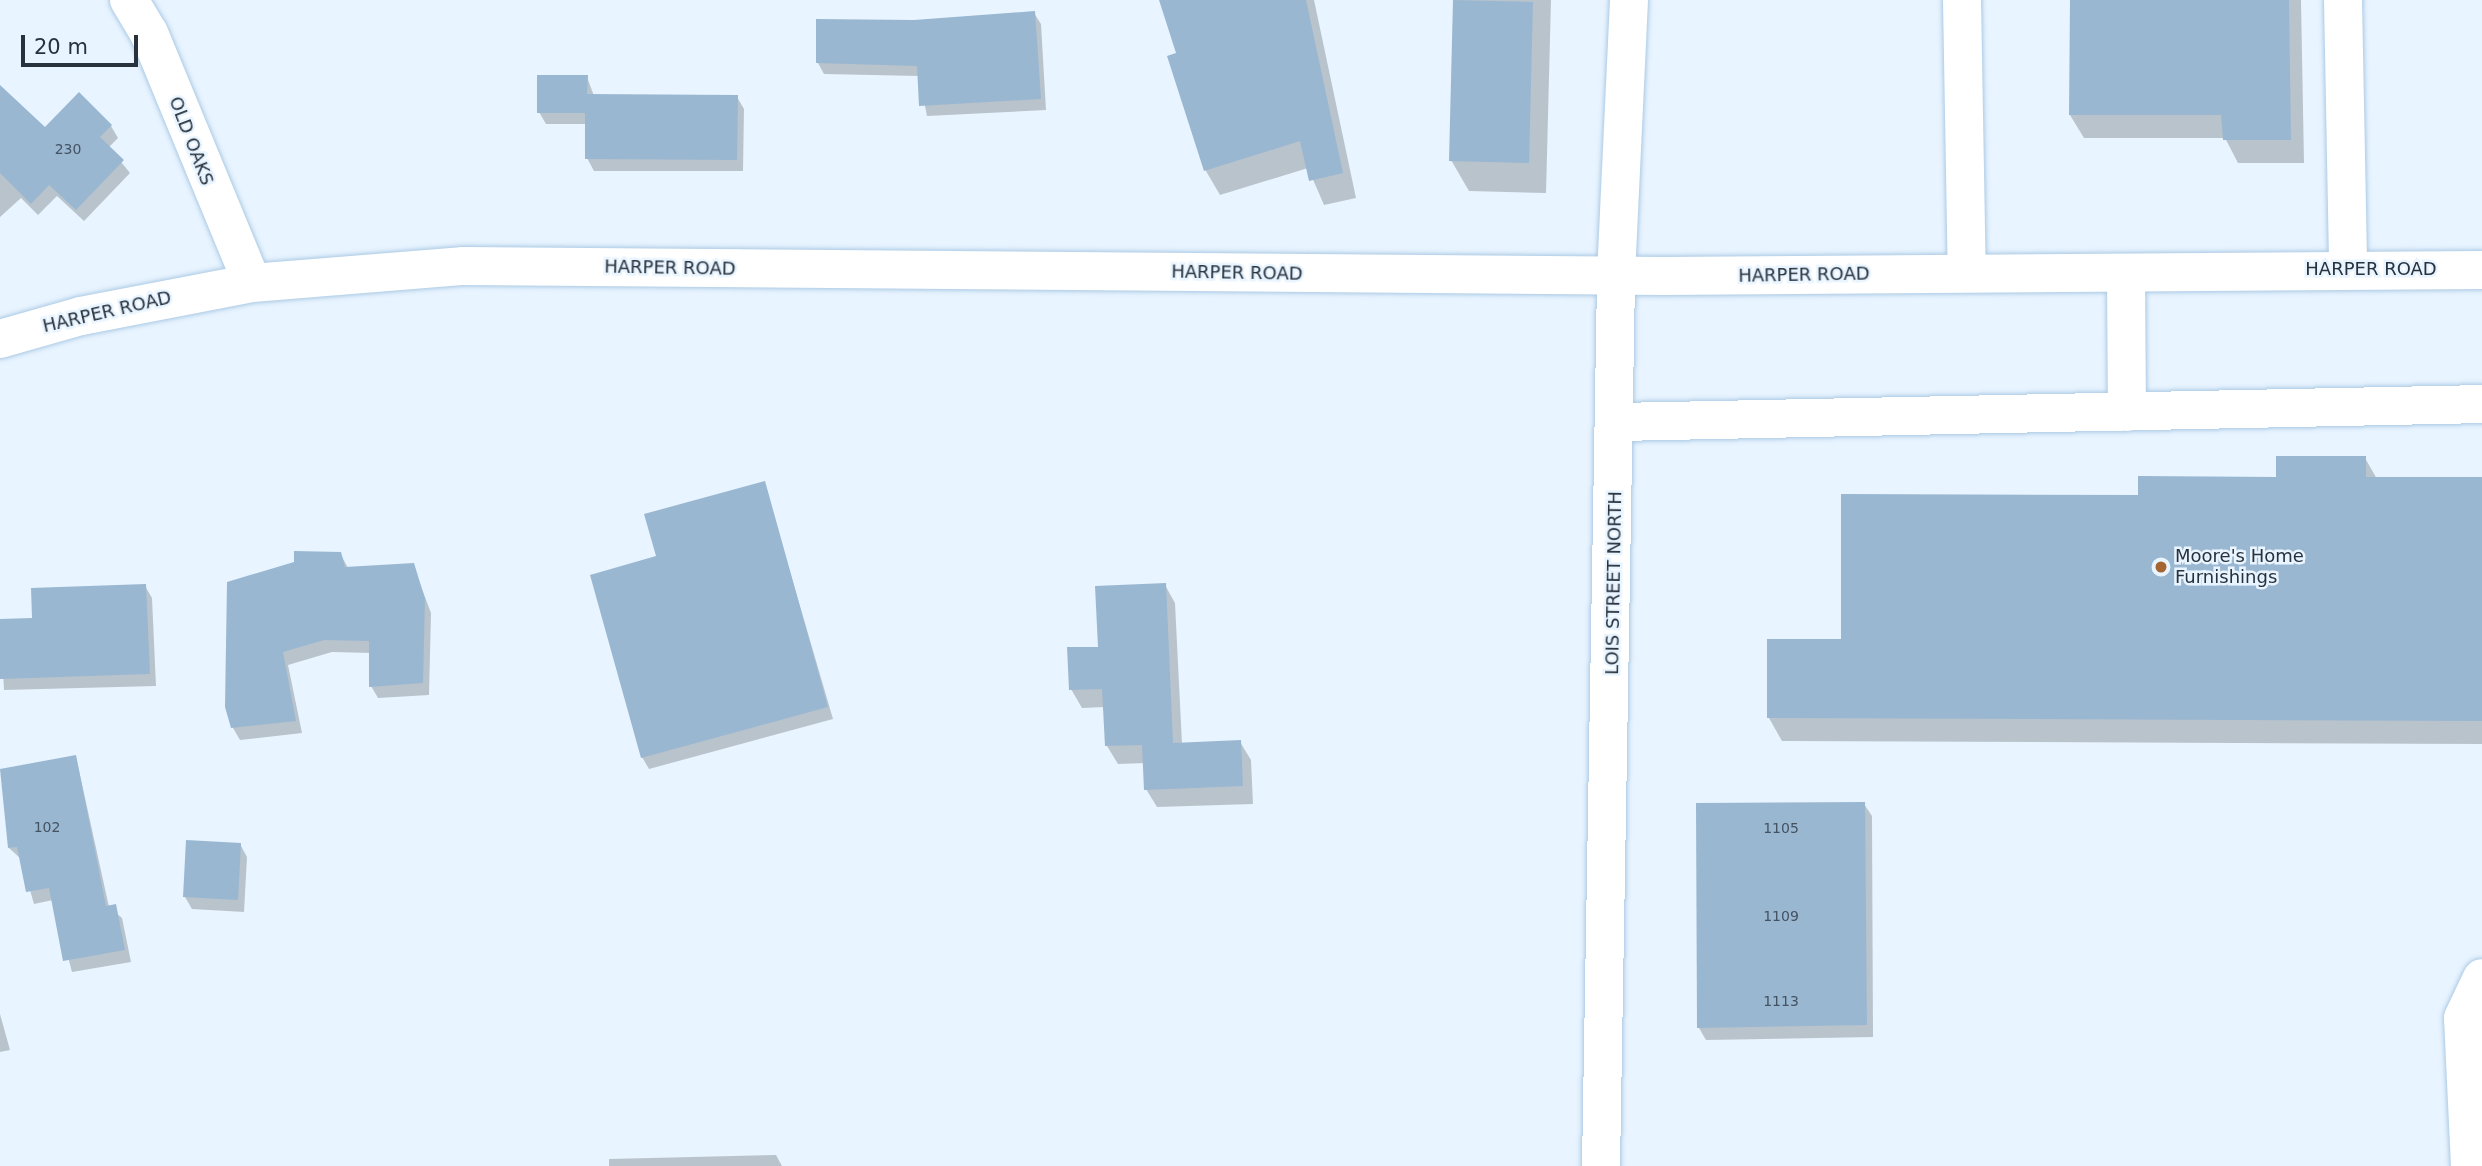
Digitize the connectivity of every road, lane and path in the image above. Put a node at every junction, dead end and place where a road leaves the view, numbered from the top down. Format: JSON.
{"nodes":[{"id":1,"x":129,"y":0,"type":"edge"},
{"id":2,"x":1629,"y":0,"type":"edge"},
{"id":3,"x":1962,"y":0,"type":"edge"},
{"id":4,"x":2343,"y":0,"type":"edge"},
{"id":5,"x":2348,"y":268,"type":"junction"},
{"id":6,"x":2482,"y":270,"type":"edge"},
{"id":7,"x":1967,"y":273,"type":"junction"},
{"id":8,"x":2126,"y":273,"type":"junction"},
{"id":9,"x":1616,"y":276,"type":"junction"},
{"id":10,"x":252,"y":284,"type":"junction"},
{"id":11,"x":0,"y":339,"type":"edge"},
{"id":12,"x":2482,"y":404,"type":"edge"},
{"id":13,"x":2127,"y":412,"type":"junction"},
{"id":14,"x":1618,"y":422,"type":"junction"},
{"id":15,"x":2482,"y":978,"type":"edge"},
{"id":16,"x":2474,"y":1062,"type":"edge"},
{"id":17,"x":1601,"y":1166,"type":"edge"},
{"id":18,"x":2470,"y":1166,"type":"edge"}],
"edges":[{"from":1,"to":10,"type":"main road","name":"OLD OAKS"},
{"from":2,"to":9,"type":"main road","name":"LOIS STREET NORTH"},
{"from":3,"to":7,"type":"main road"},
{"from":4,"to":5,"type":"main road"},
{"from":5,"to":6,"type":"main road","name":"HARPER ROAD"},
{"from":5,"to":8,"type":"main road","name":"HARPER ROAD"},
{"from":7,"to":8,"type":"main road","name":"HARPER ROAD"},
{"from":7,"to":9,"type":"main road","name":"HARPER ROAD"},
{"from":8,"to":13,"type":"main road"},
{"from":9,"to":10,"type":"main road","name":"HARPER ROAD"},
{"from":9,"to":14,"type":"main road","name":"LOIS STREET NORTH"},
{"from":10,"to":11,"type":"main road","name":"HARPER ROAD"},
{"from":12,"to":13,"type":"main road"},
{"from":13,"to":14,"type":"main road"},
{"from":14,"to":17,"type":"main road","name":"LOIS STREET NORTH"},
{"from":15,"to":16,"type":"main road"},
{"from":16,"to":18,"type":"main road"}]}
